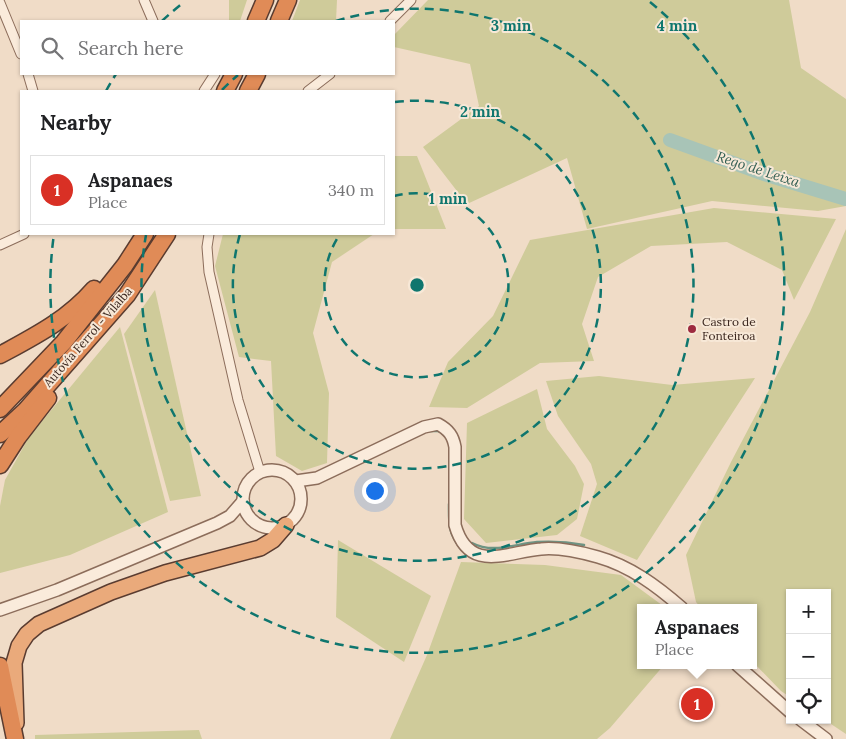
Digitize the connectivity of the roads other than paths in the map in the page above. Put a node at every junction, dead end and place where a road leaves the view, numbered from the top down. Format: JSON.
{"nodes":[{"id":1,"x":144,"y":0,"type":"edge"},
{"id":2,"x":265,"y":0,"type":"edge"},
{"id":3,"x":288,"y":0,"type":"edge"},
{"id":4,"x":411,"y":0,"type":"edge"},
{"id":5,"x":0,"y":3,"type":"edge"},
{"id":6,"x":153,"y":20,"type":"edge"},
{"id":7,"x":256,"y":20,"type":"edge"},
{"id":8,"x":279,"y":20,"type":"edge"},
{"id":9,"x":391,"y":20,"type":"edge"},
{"id":10,"x":20,"y":52,"type":"edge"},
{"id":11,"x":28,"y":75,"type":"edge"},
{"id":12,"x":215,"y":75,"type":"edge"},
{"id":13,"x":233,"y":75,"type":"edge"},
{"id":14,"x":256,"y":75,"type":"edge"},
{"id":15,"x":329,"y":75,"type":"edge"},
{"id":16,"x":33,"y":90,"type":"edge"},
{"id":17,"x":205,"y":90,"type":"edge"},
{"id":18,"x":226,"y":90,"type":"edge"},
{"id":19,"x":249,"y":90,"type":"edge"},
{"id":20,"x":309,"y":90,"type":"edge"},
{"id":21,"x":22,"y":235,"type":"edge"},
{"id":22,"x":144,"y":235,"type":"edge"},
{"id":23,"x":166,"y":235,"type":"edge"},
{"id":24,"x":209,"y":235,"type":"edge"},
{"id":25,"x":0,"y":245,"type":"edge"},
{"id":26,"x":135,"y":250,"type":"junction"},
{"id":27,"x":93,"y":333,"type":"junction"},
{"id":28,"x":0,"y":355,"type":"edge"},
{"id":29,"x":0,"y":409,"type":"edge"},
{"id":30,"x":0,"y":434,"type":"edge"},
{"id":31,"x":0,"y":465,"type":"edge"},
{"id":32,"x":260,"y":472,"type":"junction"},
{"id":33,"x":317,"y":478,"type":"junction"},
{"id":34,"x":296,"y":480,"type":"junction"},
{"id":35,"x":302,"y":499,"type":"junction"},
{"id":36,"x":243,"y":502,"type":"junction"},
{"id":37,"x":251,"y":520,"type":"junction"},
{"id":38,"x":217,"y":523,"type":"junction"},
{"id":39,"x":286,"y":525,"type":"junction"},
{"id":40,"x":678,"y":604,"type":"edge"},
{"id":41,"x":0,"y":610,"type":"edge"},
{"id":42,"x":0,"y":666,"type":"edge"},
{"id":43,"x":742,"y":669,"type":"edge"},
{"id":44,"x":786,"y":708,"type":"edge"},
{"id":45,"x":806,"y":724,"type":"edge"},
{"id":46,"x":16,"y":739,"type":"edge"},
{"id":47,"x":826,"y":739,"type":"edge"}],
"edges":[{"from":1,"to":6,"type":"street"},
{"from":2,"to":7,"type":"highway"},
{"from":3,"to":8,"type":"highway"},
{"from":4,"to":9,"type":"street"},
{"from":5,"to":10,"type":"street"},
{"from":11,"to":16,"type":"street"},
{"from":12,"to":17,"type":"street"},
{"from":13,"to":18,"type":"highway"},
{"from":14,"to":19,"type":"highway"},
{"from":15,"to":20,"type":"street"},
{"from":21,"to":25,"type":"street"},
{"from":22,"to":26,"type":"highway","name":"Autovía Ferrol - Vilalba"},
{"from":23,"to":27,"type":"highway","name":"Autovía Ferrol - Vilalba"},
{"from":24,"to":32,"type":"street"},
{"from":26,"to":28,"type":"highway"},
{"from":26,"to":29,"type":"highway","name":"Autovía Ferrol - Vilalba"},
{"from":27,"to":30,"type":"highway","name":"Autovía Ferrol - Vilalba"},
{"from":27,"to":31,"type":"highway"},
{"from":32,"to":34,"type":"street"},
{"from":32,"to":36,"type":"street"},
{"from":33,"to":34,"type":"street"},
{"from":33,"to":35,"type":"street"},
{"from":33,"to":40,"type":"street"},
{"from":34,"to":35,"type":"street"},
{"from":35,"to":39,"type":"street"},
{"from":36,"to":37,"type":"street"},
{"from":36,"to":38,"type":"street"},
{"from":37,"to":38,"type":"street"},
{"from":37,"to":39,"type":"street"},
{"from":38,"to":41,"type":"street"},
{"from":39,"to":46,"type":"highway"},
{"from":42,"to":46,"type":"highway"},
{"from":43,"to":44,"type":"street"},
{"from":45,"to":47,"type":"street"}]}
